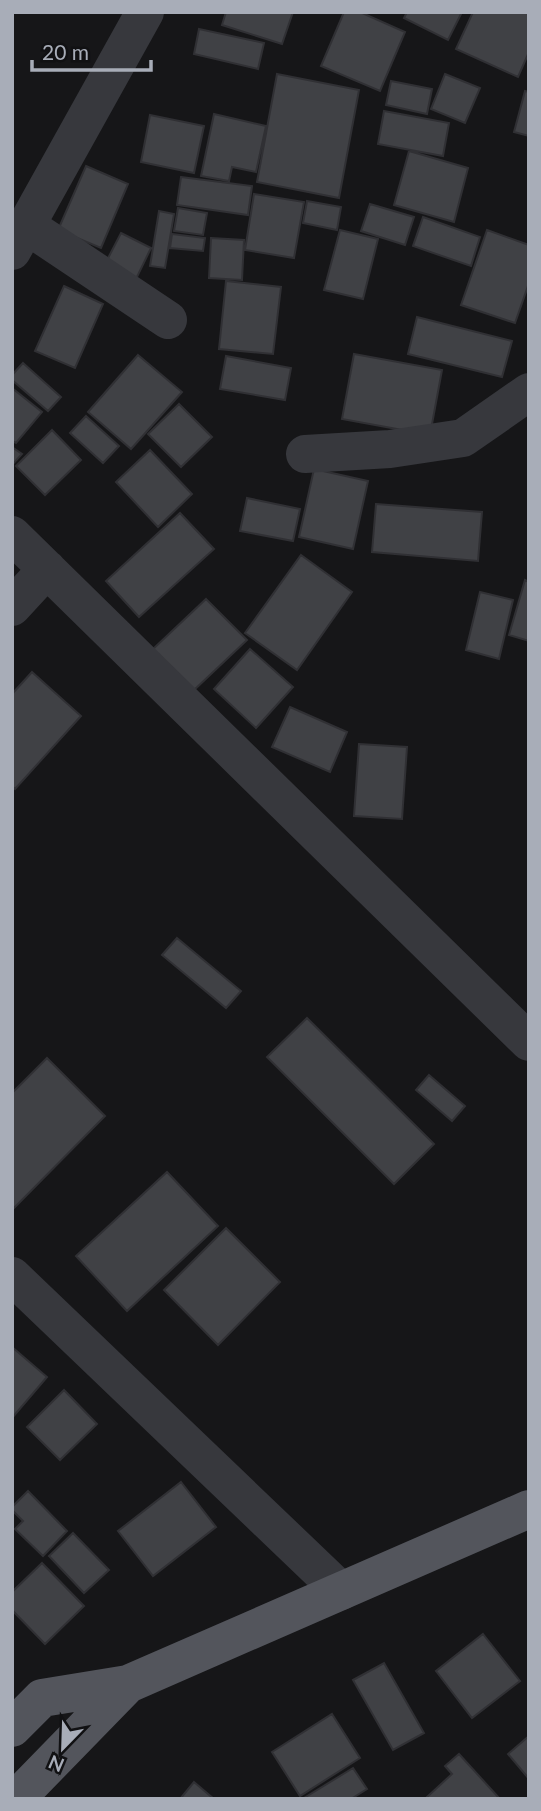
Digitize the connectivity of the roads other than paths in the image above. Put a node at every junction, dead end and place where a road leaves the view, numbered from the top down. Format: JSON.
{"nodes":[{"id":1,"x":145,"y":12,"type":"edge"},
{"id":2,"x":19,"y":238,"type":"edge"},
{"id":3,"x":168,"y":320,"type":"dead end"},
{"id":4,"x":529,"y":392,"type":"edge"},
{"id":5,"x":305,"y":454,"type":"dead end"},
{"id":6,"x":12,"y":535,"type":"edge"},
{"id":7,"x":47,"y":569,"type":"junction"},
{"id":8,"x":12,"y":607,"type":"edge"},
{"id":9,"x":529,"y":1042,"type":"edge"},
{"id":10,"x":12,"y":1276,"type":"edge"},
{"id":11,"x":529,"y":1509,"type":"edge"},
{"id":12,"x":341,"y":1591,"type":"junction"},
{"id":13,"x":128,"y":1684,"type":"junction"},
{"id":14,"x":12,"y":1728,"type":"edge"},
{"id":15,"x":16,"y":1799,"type":"edge"}],
"edges":[{"from":1,"to":2,"type":"street"},
{"from":2,"to":3,"type":"street"},
{"from":4,"to":5,"type":"street"},
{"from":6,"to":7,"type":"street"},
{"from":7,"to":8,"type":"street"},
{"from":7,"to":9,"type":"street"},
{"from":10,"to":12,"type":"street"},
{"from":11,"to":12,"type":"main road"},
{"from":12,"to":13,"type":"main road"},
{"from":13,"to":14,"type":"main road"},
{"from":13,"to":15,"type":"main road"}]}
